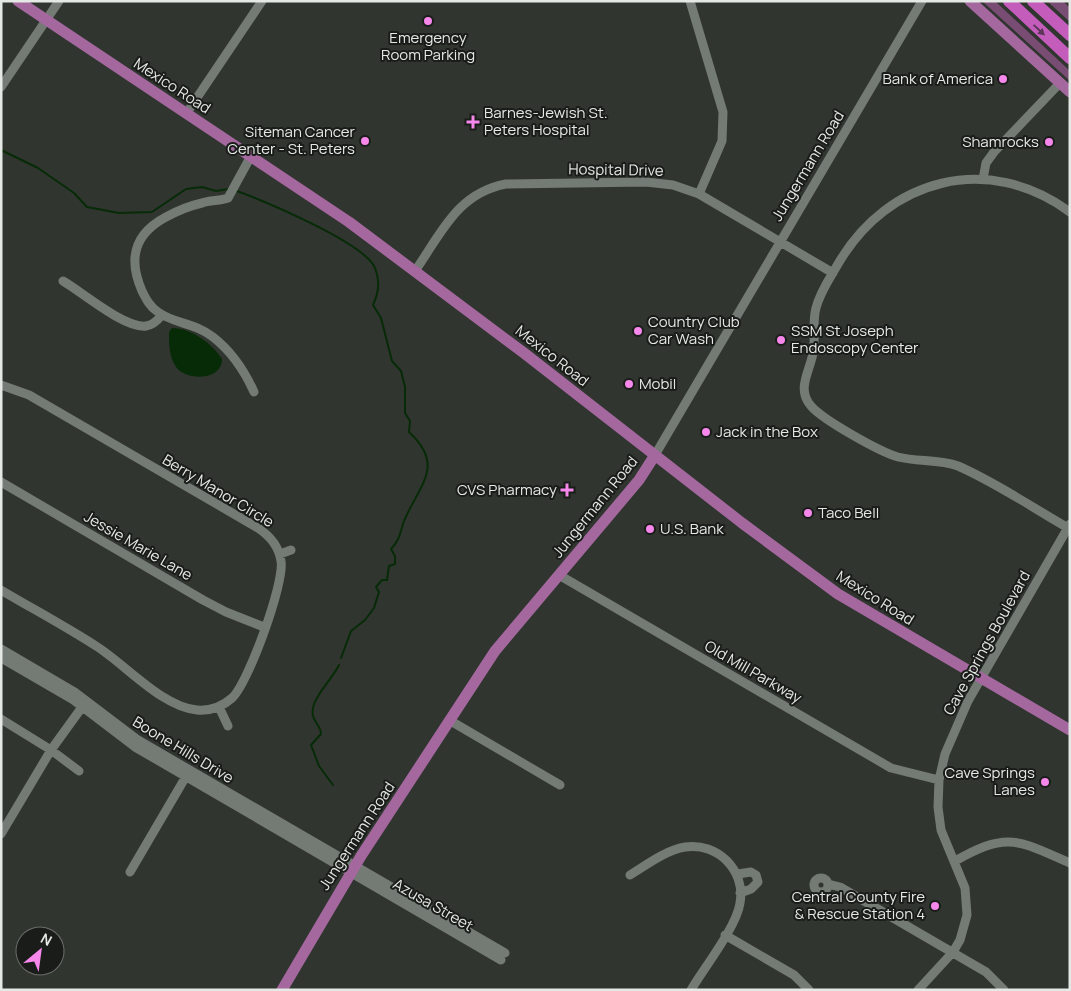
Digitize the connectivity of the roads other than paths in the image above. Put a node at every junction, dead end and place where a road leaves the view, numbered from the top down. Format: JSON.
{"nodes":[{"id":1,"x":18,"y":1,"type":"edge"},
{"id":2,"x":58,"y":1,"type":"edge"},
{"id":3,"x":262,"y":1,"type":"edge"},
{"id":4,"x":690,"y":1,"type":"edge"},
{"id":5,"x":922,"y":1,"type":"edge"},
{"id":6,"x":970,"y":1,"type":"edge"},
{"id":7,"x":1008,"y":1,"type":"edge"},
{"id":8,"x":1034,"y":1,"type":"edge"},
{"id":9,"x":45,"y":20,"type":"junction"},
{"id":10,"x":1070,"y":35,"type":"edge"},
{"id":11,"x":1070,"y":58,"type":"edge"},
{"id":12,"x":1060,"y":82,"type":"junction"},
{"id":13,"x":1,"y":87,"type":"edge"},
{"id":14,"x":1070,"y":92,"type":"edge"},
{"id":15,"x":186,"y":114,"type":"junction"},
{"id":16,"x":251,"y":156,"type":"junction"},
{"id":17,"x":983,"y":179,"type":"junction"},
{"id":18,"x":700,"y":194,"type":"junction"},
{"id":19,"x":1070,"y":212,"type":"edge"},
{"id":20,"x":780,"y":242,"type":"junction"},
{"id":21,"x":415,"y":271,"type":"junction"},
{"id":22,"x":833,"y":273,"type":"junction"},
{"id":23,"x":63,"y":281,"type":"dead end"},
{"id":24,"x":162,"y":315,"type":"junction"},
{"id":25,"x":1,"y":385,"type":"edge"},
{"id":26,"x":254,"y":392,"type":"dead end"},
{"id":27,"x":655,"y":455,"type":"junction"},
{"id":28,"x":1,"y":482,"type":"edge"},
{"id":29,"x":1069,"y":527,"type":"edge"},
{"id":30,"x":291,"y":550,"type":"dead end"},
{"id":31,"x":280,"y":554,"type":"junction"},
{"id":32,"x":559,"y":575,"type":"junction"},
{"id":33,"x":1,"y":590,"type":"edge"},
{"id":34,"x":264,"y":627,"type":"junction"},
{"id":35,"x":1,"y":649,"type":"edge"},
{"id":36,"x":1,"y":658,"type":"edge"},
{"id":37,"x":981,"y":679,"type":"junction"},
{"id":38,"x":85,"y":704,"type":"junction"},
{"id":39,"x":219,"y":707,"type":"junction"},
{"id":40,"x":1,"y":719,"type":"edge"},
{"id":41,"x":449,"y":720,"type":"junction"},
{"id":42,"x":228,"y":726,"type":"dead end"},
{"id":43,"x":1070,"y":730,"type":"edge"},
{"id":44,"x":51,"y":750,"type":"junction"},
{"id":45,"x":79,"y":771,"type":"dead end"},
{"id":46,"x":188,"y":774,"type":"junction"},
{"id":47,"x":939,"y":780,"type":"junction"},
{"id":48,"x":560,"y":785,"type":"dead end"},
{"id":49,"x":1,"y":834,"type":"edge"},
{"id":50,"x":955,"y":861,"type":"junction"},
{"id":51,"x":1070,"y":863,"type":"edge"},
{"id":52,"x":352,"y":870,"type":"junction"},
{"id":53,"x":130,"y":872,"type":"dead end"},
{"id":54,"x":738,"y":874,"type":"junction"},
{"id":55,"x":630,"y":875,"type":"dead end"},
{"id":56,"x":828,"y":884,"type":"dead end"},
{"id":57,"x":740,"y":893,"type":"junction"},
{"id":58,"x":725,"y":935,"type":"junction"},
{"id":59,"x":953,"y":952,"type":"junction"},
{"id":60,"x":503,"y":957,"type":"dead end"},
{"id":61,"x":282,"y":990,"type":"edge"},
{"id":62,"x":691,"y":990,"type":"edge"},
{"id":63,"x":809,"y":990,"type":"edge"},
{"id":64,"x":918,"y":990,"type":"edge"},
{"id":65,"x":1004,"y":990,"type":"edge"}],
"edges":[{"from":1,"to":9,"type":"main road","name":"Mexico Road"},
{"from":2,"to":9,"type":"street"},
{"from":3,"to":15,"type":"street"},
{"from":4,"to":18,"type":"street"},
{"from":5,"to":20,"type":"street","name":"Jungermann Road"},
{"from":6,"to":12,"type":"main road"},
{"from":7,"to":11,"type":"highway","one_way":true},
{"from":8,"to":10,"type":"highway"},
{"from":9,"to":13,"type":"street"},
{"from":9,"to":15,"type":"main road","name":"Mexico Road"},
{"from":12,"to":14,"type":"main road"},
{"from":12,"to":17,"type":"street"},
{"from":15,"to":16,"type":"main road","name":"Mexico Road"},
{"from":16,"to":21,"type":"main road","name":"Mexico Road"},
{"from":16,"to":24,"type":"street"},
{"from":17,"to":19,"type":"street"},
{"from":17,"to":22,"type":"street"},
{"from":18,"to":20,"type":"street","name":"Hospital Drive"},
{"from":18,"to":21,"type":"street","name":"Hospital Drive"},
{"from":20,"to":22,"type":"street","name":"Hospital Drive"},
{"from":20,"to":27,"type":"street","name":"Jungermann Road"},
{"from":21,"to":27,"type":"main road","name":"Mexico Road"},
{"from":22,"to":29,"type":"street"},
{"from":23,"to":24,"type":"street"},
{"from":24,"to":26,"type":"street"},
{"from":25,"to":31,"type":"street","name":"Berry Manor Circle"},
{"from":27,"to":32,"type":"main road","name":"Jungermann Road"},
{"from":27,"to":37,"type":"main road","name":"Mexico Road"},
{"from":28,"to":34,"type":"street","name":"Jessie Marie Lane"},
{"from":29,"to":37,"type":"street","name":"Cave Springs Boulevard"},
{"from":30,"to":31,"type":"street"},
{"from":31,"to":34,"type":"street"},
{"from":32,"to":41,"type":"main road","name":"Jungermann Road"},
{"from":32,"to":47,"type":"street","name":"Old Mill Parkway"},
{"from":33,"to":39,"type":"street"},
{"from":34,"to":39,"type":"street"},
{"from":35,"to":38,"type":"street","name":"Boone Hills Drive"},
{"from":36,"to":38,"type":"street","name":"Boone Hills Drive"},
{"from":37,"to":43,"type":"main road","name":"Mexico Road"},
{"from":37,"to":47,"type":"street","name":"Cave Springs Boulevard"},
{"from":38,"to":44,"type":"street"},
{"from":38,"to":46,"type":"street","name":"Boone Hills Drive"},
{"from":39,"to":42,"type":"street"},
{"from":40,"to":44,"type":"street"},
{"from":41,"to":48,"type":"street"},
{"from":41,"to":52,"type":"main road","name":"Jungermann Road"},
{"from":44,"to":45,"type":"street"},
{"from":44,"to":49,"type":"street"},
{"from":46,"to":52,"type":"street","name":"Boone Hills Drive"},
{"from":46,"to":53,"type":"street"},
{"from":47,"to":50,"type":"street","name":"Cave Springs Boulevard"},
{"from":50,"to":51,"type":"street"},
{"from":50,"to":59,"type":"street","name":"Cave Springs Boulevard"},
{"from":52,"to":60,"type":"street","name":"Azusa Street"},
{"from":52,"to":61,"type":"main road","name":"Jungermann Road"},
{"from":54,"to":55,"type":"street"},
{"from":54,"to":57,"type":"street"},
{"from":54,"to":57,"type":"street"},
{"from":56,"to":59,"type":"street"},
{"from":57,"to":58,"type":"street"},
{"from":58,"to":62,"type":"street"},
{"from":58,"to":63,"type":"street"},
{"from":59,"to":64,"type":"street","name":"Cave Springs Boulevard"},
{"from":59,"to":65,"type":"street"}]}
